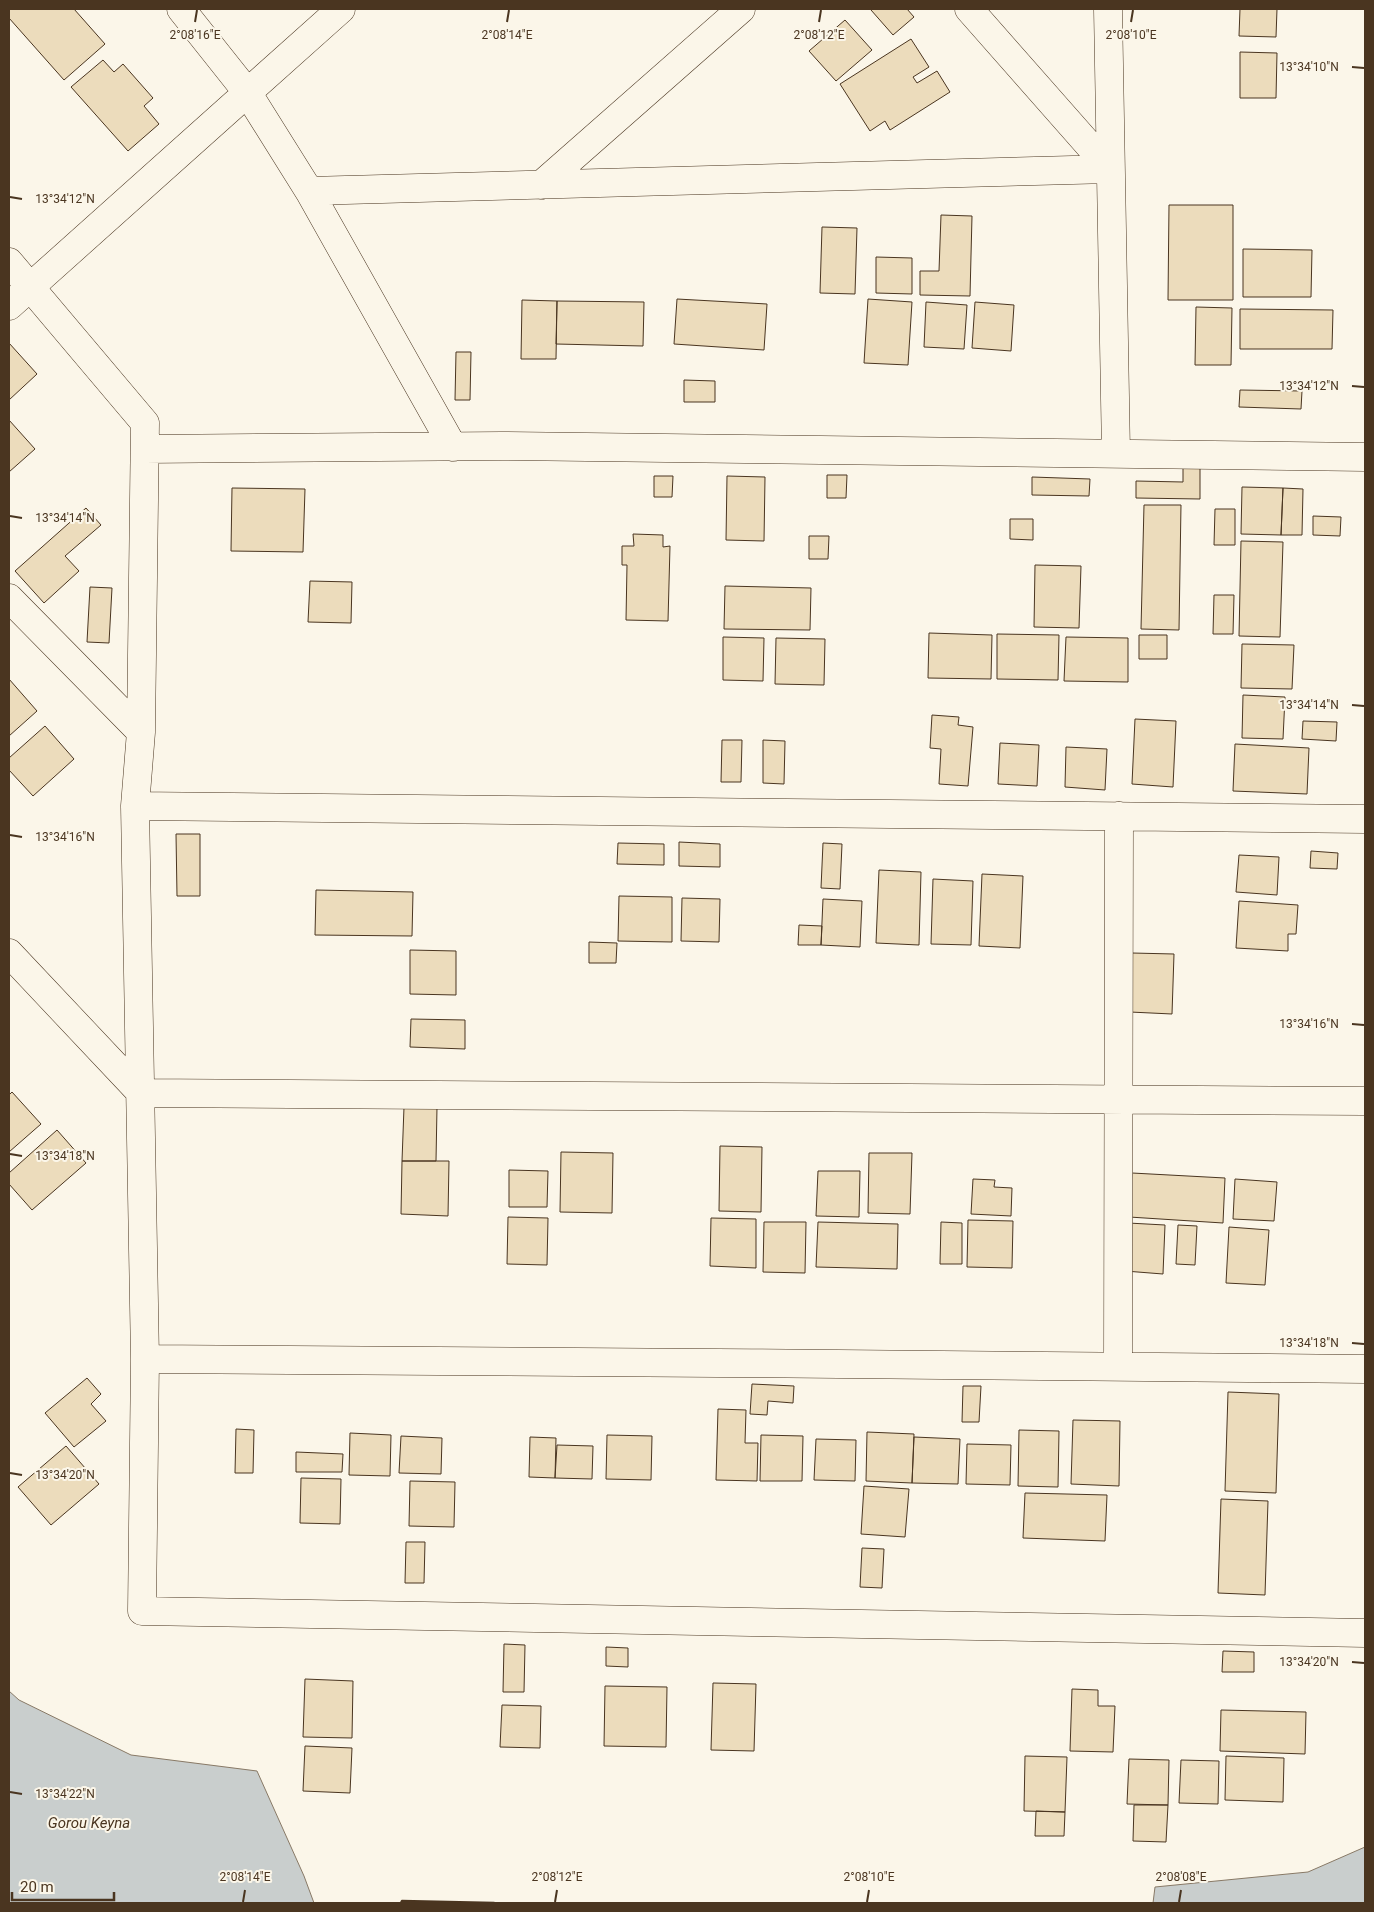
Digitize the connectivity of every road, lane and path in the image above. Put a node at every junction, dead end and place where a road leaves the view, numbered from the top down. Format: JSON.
{"nodes":[{"id":1,"x":180,"y":9,"type":"edge"},
{"id":2,"x":341,"y":9,"type":"edge"},
{"id":3,"x":742,"y":9,"type":"edge"},
{"id":4,"x":969,"y":9,"type":"edge"},
{"id":5,"x":1108,"y":9,"type":"edge"},
{"id":6,"x":247,"y":92,"type":"junction"},
{"id":7,"x":1110,"y":168,"type":"junction"},
{"id":8,"x":541,"y":185,"type":"junction"},
{"id":9,"x":309,"y":191,"type":"junction"},
{"id":10,"x":9,"y":262,"type":"edge"},
{"id":11,"x":30,"y":287,"type":"junction"},
{"id":12,"x":9,"y":306,"type":"edge"},
{"id":13,"x":453,"y":446,"type":"junction"},
{"id":14,"x":145,"y":449,"type":"junction"},
{"id":15,"x":1116,"y":453,"type":"junction"},
{"id":16,"x":1365,"y":457,"type":"edge"},
{"id":17,"x":9,"y":598,"type":"edge"},
{"id":18,"x":141,"y":732,"type":"junction"},
{"id":19,"x":135,"y":806,"type":"junction"},
{"id":20,"x":1119,"y":816,"type":"junction"},
{"id":21,"x":1365,"y":819,"type":"edge"},
{"id":22,"x":9,"y":953,"type":"edge"},
{"id":23,"x":141,"y":1093,"type":"junction"},
{"id":24,"x":1118,"y":1100,"type":"junction"},
{"id":25,"x":1365,"y":1102,"type":"edge"},
{"id":26,"x":145,"y":1359,"type":"junction"},
{"id":27,"x":1118,"y":1366,"type":"junction"},
{"id":28,"x":1365,"y":1369,"type":"edge"},
{"id":29,"x":1365,"y":1633,"type":"edge"}],
"edges":[{"from":1,"to":6,"type":"street"},
{"from":2,"to":6,"type":"street"},
{"from":3,"to":8,"type":"street"},
{"from":4,"to":7,"type":"street"},
{"from":5,"to":7,"type":"street"},
{"from":6,"to":9,"type":"street"},
{"from":6,"to":11,"type":"street"},
{"from":7,"to":8,"type":"street"},
{"from":7,"to":15,"type":"street"},
{"from":8,"to":9,"type":"street"},
{"from":9,"to":13,"type":"street"},
{"from":10,"to":11,"type":"street"},
{"from":11,"to":12,"type":"street"},
{"from":11,"to":14,"type":"street"},
{"from":13,"to":14,"type":"street"},
{"from":13,"to":15,"type":"street"},
{"from":14,"to":18,"type":"street"},
{"from":15,"to":16,"type":"street"},
{"from":17,"to":18,"type":"street"},
{"from":18,"to":19,"type":"street"},
{"from":19,"to":20,"type":"street"},
{"from":19,"to":23,"type":"street"},
{"from":20,"to":21,"type":"street"},
{"from":20,"to":24,"type":"street"},
{"from":22,"to":23,"type":"street"},
{"from":23,"to":24,"type":"street"},
{"from":23,"to":26,"type":"street"},
{"from":24,"to":25,"type":"street"},
{"from":24,"to":27,"type":"street"},
{"from":26,"to":27,"type":"street"},
{"from":26,"to":29,"type":"street"},
{"from":27,"to":28,"type":"street"}]}
